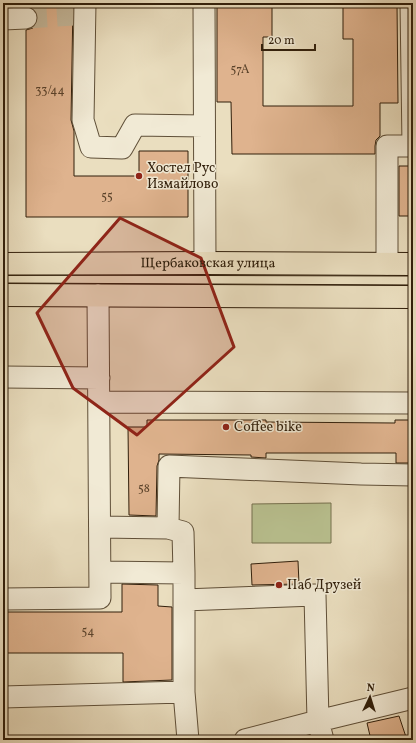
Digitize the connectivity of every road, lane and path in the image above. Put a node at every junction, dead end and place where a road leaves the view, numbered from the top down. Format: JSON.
{"nodes":[{"id":1,"x":204,"y":3,"type":"edge"},
{"id":2,"x":411,"y":3,"type":"edge"},
{"id":3,"x":82,"y":11,"type":"edge"},
{"id":4,"x":26,"y":18,"type":"tunnel mouth"},
{"id":5,"x":3,"y":19,"type":"edge"},
{"id":6,"x":204,"y":126,"type":"junction"},
{"id":7,"x":413,"y":146,"type":"edge"},
{"id":8,"x":204,"y":263,"type":"junction"},
{"id":9,"x":3,"y":264,"type":"edge"},
{"id":10,"x":388,"y":264,"type":"junction"},
{"id":11,"x":413,"y":264,"type":"edge"},
{"id":12,"x":3,"y":295,"type":"edge"},
{"id":13,"x":98,"y":295,"type":"junction"},
{"id":14,"x":413,"y":297,"type":"edge"},
{"id":15,"x":3,"y":377,"type":"edge"},
{"id":16,"x":99,"y":378,"type":"junction"},
{"id":17,"x":99,"y":402,"type":"junction"},
{"id":18,"x":413,"y":403,"type":"edge"},
{"id":19,"x":413,"y":475,"type":"edge"},
{"id":20,"x":100,"y":527,"type":"junction"},
{"id":21,"x":168,"y":528,"type":"junction"},
{"id":22,"x":100,"y":572,"type":"junction"},
{"id":23,"x":184,"y":573,"type":"junction"},
{"id":24,"x":3,"y":599,"type":"edge"},
{"id":25,"x":184,"y":600,"type":"junction"},
{"id":26,"x":184,"y":692,"type":"junction"},
{"id":27,"x":3,"y":697,"type":"edge"},
{"id":28,"x":413,"y":698,"type":"edge"},
{"id":29,"x":320,"y":731,"type":"edge"},
{"id":30,"x":188,"y":740,"type":"edge"},
{"id":31,"x":246,"y":740,"type":"edge"}],
"edges":[{"from":1,"to":6,"type":"lane"},
{"from":2,"to":7,"type":"lane"},
{"from":3,"to":6,"type":"lane"},
{"from":4,"to":5,"type":"lane"},
{"from":6,"to":8,"type":"lane"},
{"from":7,"to":10,"type":"lane"},
{"from":8,"to":9,"type":"main road","name":"Щербаковская улица"},
{"from":8,"to":10,"type":"main road","name":"Щербаковская улица"},
{"from":10,"to":11,"type":"main road","name":"Щербаковская улица"},
{"from":12,"to":13,"type":"main road"},
{"from":13,"to":14,"type":"main road"},
{"from":13,"to":16,"type":"lane"},
{"from":15,"to":16,"type":"lane"},
{"from":16,"to":17,"type":"lane"},
{"from":17,"to":18,"type":"lane"},
{"from":17,"to":20,"type":"lane"},
{"from":19,"to":21,"type":"lane"},
{"from":20,"to":21,"type":"lane"},
{"from":20,"to":22,"type":"lane"},
{"from":21,"to":23,"type":"lane"},
{"from":22,"to":23,"type":"lane"},
{"from":22,"to":24,"type":"lane"},
{"from":23,"to":25,"type":"lane"},
{"from":25,"to":26,"type":"lane"},
{"from":25,"to":29,"type":"lane"},
{"from":26,"to":27,"type":"lane"},
{"from":26,"to":30,"type":"lane"},
{"from":28,"to":29,"type":"lane"},
{"from":29,"to":31,"type":"lane"}]}
